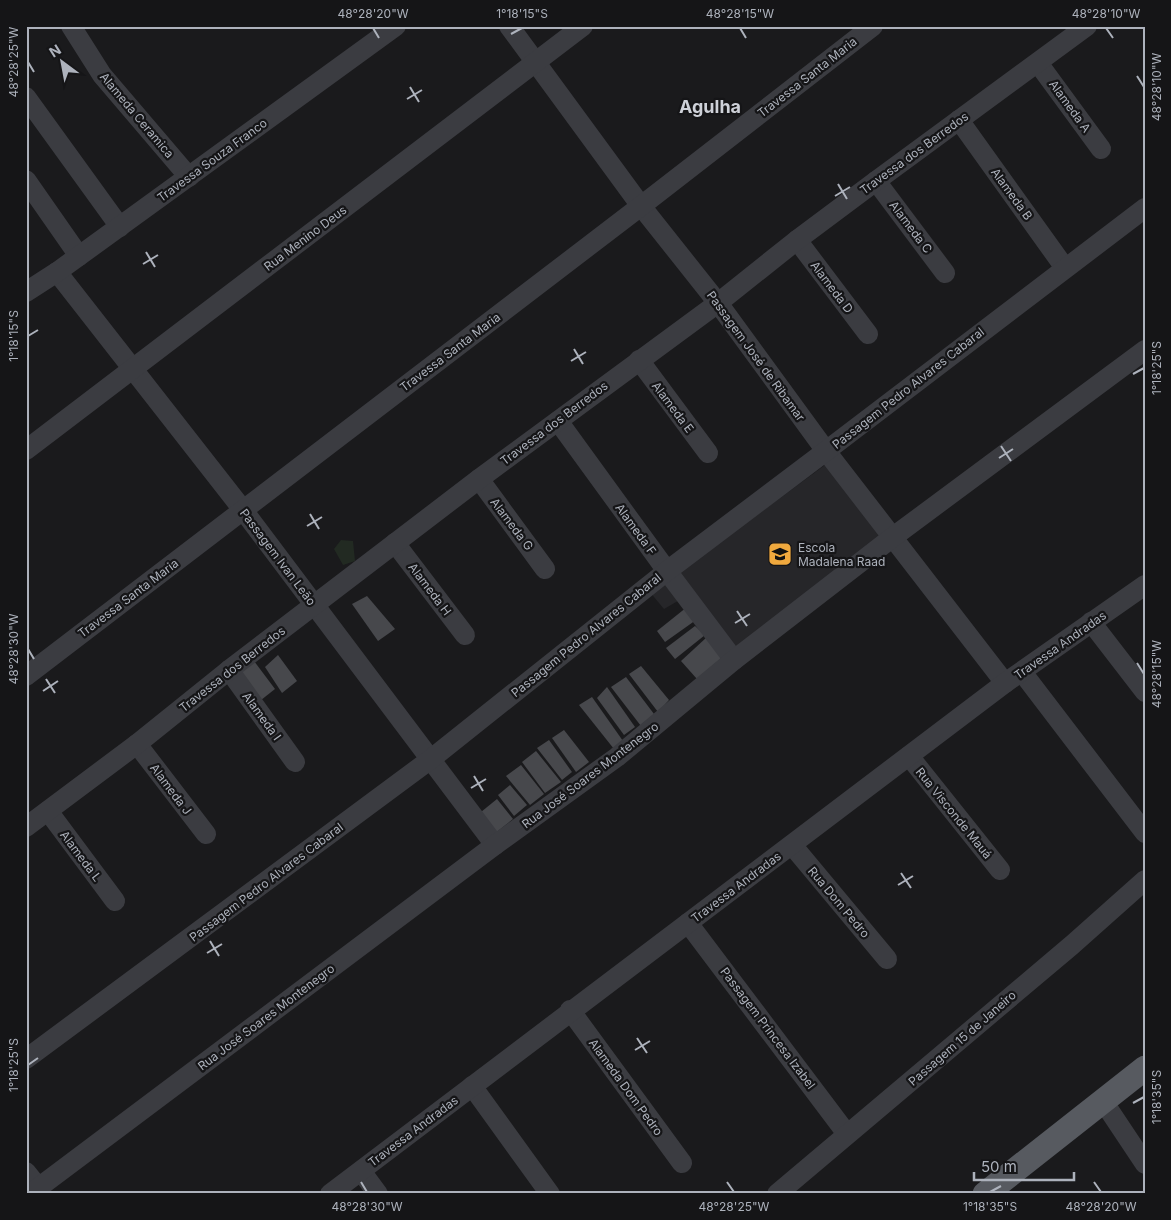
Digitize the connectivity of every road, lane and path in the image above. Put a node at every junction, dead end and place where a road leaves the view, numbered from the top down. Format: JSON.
{"nodes":[{"id":1,"x":70,"y":26,"type":"edge"},
{"id":2,"x":396,"y":26,"type":"edge"},
{"id":3,"x":509,"y":26,"type":"edge"},
{"id":4,"x":583,"y":26,"type":"edge"},
{"id":5,"x":873,"y":26,"type":"edge"},
{"id":6,"x":1087,"y":26,"type":"edge"},
{"id":7,"x":535,"y":63,"type":"junction"},
{"id":8,"x":1038,"y":63,"type":"junction"},
{"id":9,"x":26,"y":97,"type":"edge"},
{"id":10,"x":959,"y":120,"type":"junction"},
{"id":11,"x":1101,"y":149,"type":"dead end"},
{"id":12,"x":189,"y":177,"type":"junction"},
{"id":13,"x":26,"y":180,"type":"edge"},
{"id":14,"x":876,"y":181,"type":"junction"},
{"id":15,"x":641,"y":206,"type":"junction"},
{"id":16,"x":1145,"y":208,"type":"edge"},
{"id":17,"x":120,"y":227,"type":"junction"},
{"id":18,"x":797,"y":240,"type":"junction"},
{"id":19,"x":79,"y":256,"type":"junction"},
{"id":20,"x":1065,"y":268,"type":"junction"},
{"id":21,"x":57,"y":272,"type":"junction"},
{"id":22,"x":945,"y":273,"type":"dead end"},
{"id":23,"x":26,"y":292,"type":"edge"},
{"id":24,"x":718,"y":303,"type":"junction"},
{"id":25,"x":868,"y":334,"type":"dead end"},
{"id":26,"x":1145,"y":350,"type":"edge"},
{"id":27,"x":639,"y":360,"type":"junction"},
{"id":28,"x":133,"y":369,"type":"junction"},
{"id":29,"x":558,"y":421,"type":"junction"},
{"id":30,"x":26,"y":450,"type":"edge"},
{"id":31,"x":826,"y":451,"type":"junction"},
{"id":32,"x":708,"y":453,"type":"dead end"},
{"id":33,"x":478,"y":479,"type":"junction"},
{"id":34,"x":243,"y":510,"type":"junction"},
{"id":35,"x":893,"y":537,"type":"junction"},
{"id":36,"x":395,"y":543,"type":"junction"},
{"id":37,"x":545,"y":569,"type":"dead end"},
{"id":38,"x":667,"y":571,"type":"junction"},
{"id":39,"x":1145,"y":585,"type":"edge"},
{"id":40,"x":315,"y":606,"type":"junction"},
{"id":41,"x":1091,"y":622,"type":"junction"},
{"id":42,"x":465,"y":635,"type":"dead end"},
{"id":43,"x":734,"y":660,"type":"junction"},
{"id":44,"x":229,"y":670,"type":"junction"},
{"id":45,"x":1022,"y":672,"type":"junction"},
{"id":46,"x":26,"y":676,"type":"edge"},
{"id":47,"x":1005,"y":683,"type":"junction"},
{"id":48,"x":1145,"y":692,"type":"edge"},
{"id":49,"x":137,"y":744,"type":"junction"},
{"id":50,"x":909,"y":756,"type":"junction"},
{"id":51,"x":431,"y":759,"type":"junction"},
{"id":52,"x":295,"y":762,"type":"dead end"},
{"id":53,"x":48,"y":811,"type":"junction"},
{"id":54,"x":26,"y":827,"type":"edge"},
{"id":55,"x":1145,"y":833,"type":"edge"},
{"id":56,"x":206,"y":834,"type":"dead end"},
{"id":57,"x":495,"y":845,"type":"junction"},
{"id":58,"x":792,"y":845,"type":"junction"},
{"id":59,"x":1000,"y":870,"type":"dead end"},
{"id":60,"x":1145,"y":880,"type":"edge"},
{"id":61,"x":115,"y":901,"type":"dead end"},
{"id":62,"x":688,"y":923,"type":"junction"},
{"id":63,"x":887,"y":959,"type":"dead end"},
{"id":64,"x":570,"y":1010,"type":"junction"},
{"id":65,"x":26,"y":1059,"type":"edge"},
{"id":66,"x":1145,"y":1068,"type":"edge"},
{"id":67,"x":472,"y":1086,"type":"junction"},
{"id":68,"x":1104,"y":1101,"type":"junction"},
{"id":69,"x":847,"y":1134,"type":"junction"},
{"id":70,"x":682,"y":1163,"type":"dead end"},
{"id":71,"x":1145,"y":1164,"type":"edge"},
{"id":72,"x":360,"y":1171,"type":"junction"},
{"id":73,"x":26,"y":1172,"type":"edge"},
{"id":74,"x":34,"y":1191,"type":"edge"},
{"id":75,"x":330,"y":1194,"type":"edge"},
{"id":76,"x":378,"y":1194,"type":"edge"},
{"id":77,"x":550,"y":1194,"type":"edge"},
{"id":78,"x":777,"y":1194,"type":"edge"},
{"id":79,"x":985,"y":1194,"type":"edge"}],
"edges":[{"from":1,"to":12,"type":"street","name":"Alameda Ceramica"},
{"from":2,"to":12,"type":"street","name":"Travessa Souza Franco"},
{"from":3,"to":7,"type":"street","name":"Passagem José de Ribamar"},
{"from":4,"to":7,"type":"street","name":"Rua Menino Deus"},
{"from":5,"to":15,"type":"street","name":"Travessa Santa Maria"},
{"from":6,"to":8,"type":"street","name":"Travessa dos Berredos"},
{"from":7,"to":15,"type":"street","name":"Passagem José de Ribamar"},
{"from":7,"to":28,"type":"street","name":"Rua Menino Deus"},
{"from":8,"to":10,"type":"street","name":"Travessa dos Berredos"},
{"from":8,"to":11,"type":"street","name":"Alameda A"},
{"from":9,"to":17,"type":"street"},
{"from":10,"to":14,"type":"street","name":"Travessa dos Berredos"},
{"from":10,"to":20,"type":"street","name":"Alameda B"},
{"from":12,"to":17,"type":"street","name":"Travessa Souza Franco"},
{"from":13,"to":19,"type":"street"},
{"from":14,"to":18,"type":"street","name":"Travessa dos Berredos"},
{"from":14,"to":22,"type":"street","name":"Alameda C"},
{"from":15,"to":24,"type":"street","name":"Passagem José de Ribamar"},
{"from":15,"to":34,"type":"street","name":"Travessa Santa Maria"},
{"from":16,"to":20,"type":"street","name":"Passagem Pedro Alvares Cabaral"},
{"from":17,"to":19,"type":"street","name":"Travessa Souza Franco"},
{"from":18,"to":24,"type":"street","name":"Travessa dos Berredos"},
{"from":18,"to":25,"type":"street","name":"Alameda D"},
{"from":19,"to":21,"type":"street","name":"Travessa Souza Franco"},
{"from":20,"to":31,"type":"street","name":"Passagem Pedro Alvares Cabaral"},
{"from":21,"to":23,"type":"street","name":"Travessa Souza Franco"},
{"from":21,"to":28,"type":"street","name":"Passagem Ivan Leão"},
{"from":24,"to":27,"type":"street","name":"Travessa dos Berredos"},
{"from":24,"to":31,"type":"street","name":"Passagem José de Ribamar"},
{"from":26,"to":35,"type":"street","name":"Rua José Soares Montenegro"},
{"from":27,"to":29,"type":"street","name":"Travessa dos Berredos"},
{"from":27,"to":32,"type":"street","name":"Alameda E"},
{"from":28,"to":30,"type":"street","name":"Rua Menino Deus"},
{"from":28,"to":34,"type":"street","name":"Passagem Ivan Leão"},
{"from":29,"to":33,"type":"street","name":"Travessa dos Berredos"},
{"from":29,"to":38,"type":"street","name":"Alameda F"},
{"from":31,"to":35,"type":"street","name":"Passagem José de Ribamar"},
{"from":31,"to":38,"type":"street","name":"Passagem Pedro Alvares Cabaral"},
{"from":33,"to":36,"type":"street","name":"Travessa dos Berredos"},
{"from":33,"to":37,"type":"street","name":"Alameda G"},
{"from":34,"to":40,"type":"street","name":"Passagem Ivan Leão"},
{"from":34,"to":46,"type":"street","name":"Travessa Santa Maria"},
{"from":35,"to":43,"type":"street","name":"Rua José Soares Montenegro"},
{"from":35,"to":47,"type":"street","name":"Passagem José de Ribamar"},
{"from":36,"to":40,"type":"street","name":"Travessa dos Berredos"},
{"from":36,"to":42,"type":"street","name":"Alameda H"},
{"from":38,"to":43,"type":"street","name":"Alameda F"},
{"from":38,"to":51,"type":"street","name":"Passagem Pedro Alvares Cabaral"},
{"from":39,"to":41,"type":"street","name":"Travessa Andradas"},
{"from":40,"to":44,"type":"street","name":"Travessa dos Berredos"},
{"from":40,"to":51,"type":"street","name":"Passagem Ivan Leão"},
{"from":41,"to":45,"type":"street","name":"Travessa Andradas"},
{"from":41,"to":48,"type":"street"},
{"from":43,"to":57,"type":"street","name":"Rua José Soares Montenegro"},
{"from":44,"to":49,"type":"street","name":"Travessa dos Berredos"},
{"from":44,"to":52,"type":"street","name":"Alameda I"},
{"from":45,"to":47,"type":"street","name":"Travessa Andradas"},
{"from":45,"to":55,"type":"street"},
{"from":47,"to":50,"type":"street","name":"Travessa Andradas"},
{"from":49,"to":53,"type":"street","name":"Travessa dos Berredos"},
{"from":49,"to":56,"type":"street","name":"Alameda J"},
{"from":50,"to":58,"type":"street","name":"Travessa Andradas"},
{"from":50,"to":59,"type":"street","name":"Rua Visconde Mauá"},
{"from":51,"to":57,"type":"street","name":"Passagem Ivan Leão"},
{"from":51,"to":65,"type":"street","name":"Passagem Pedro Alvares Cabaral"},
{"from":53,"to":54,"type":"street","name":"Travessa dos Berredos"},
{"from":53,"to":61,"type":"street","name":"Alameda L"},
{"from":57,"to":74,"type":"street","name":"Rua José Soares Montenegro"},
{"from":58,"to":62,"type":"street","name":"Travessa Andradas"},
{"from":58,"to":63,"type":"street","name":"Rua Dom Pedro"},
{"from":60,"to":69,"type":"street","name":"Passagem 15 de Janeiro"},
{"from":62,"to":64,"type":"street","name":"Travessa Andradas"},
{"from":62,"to":69,"type":"street","name":"Passagem Princesa Izabel"},
{"from":64,"to":67,"type":"street","name":"Travessa Andradas"},
{"from":64,"to":70,"type":"street","name":"Alameda Dom Pedro"},
{"from":66,"to":68,"type":"main road"},
{"from":67,"to":72,"type":"street","name":"Travessa Andradas"},
{"from":67,"to":77,"type":"street"},
{"from":68,"to":71,"type":"street"},
{"from":68,"to":79,"type":"main road"},
{"from":69,"to":78,"type":"street","name":"Passagem 15 de Janeiro"},
{"from":72,"to":75,"type":"street","name":"Travessa Andradas"},
{"from":72,"to":76,"type":"street"},
{"from":73,"to":74,"type":"street"}]}
